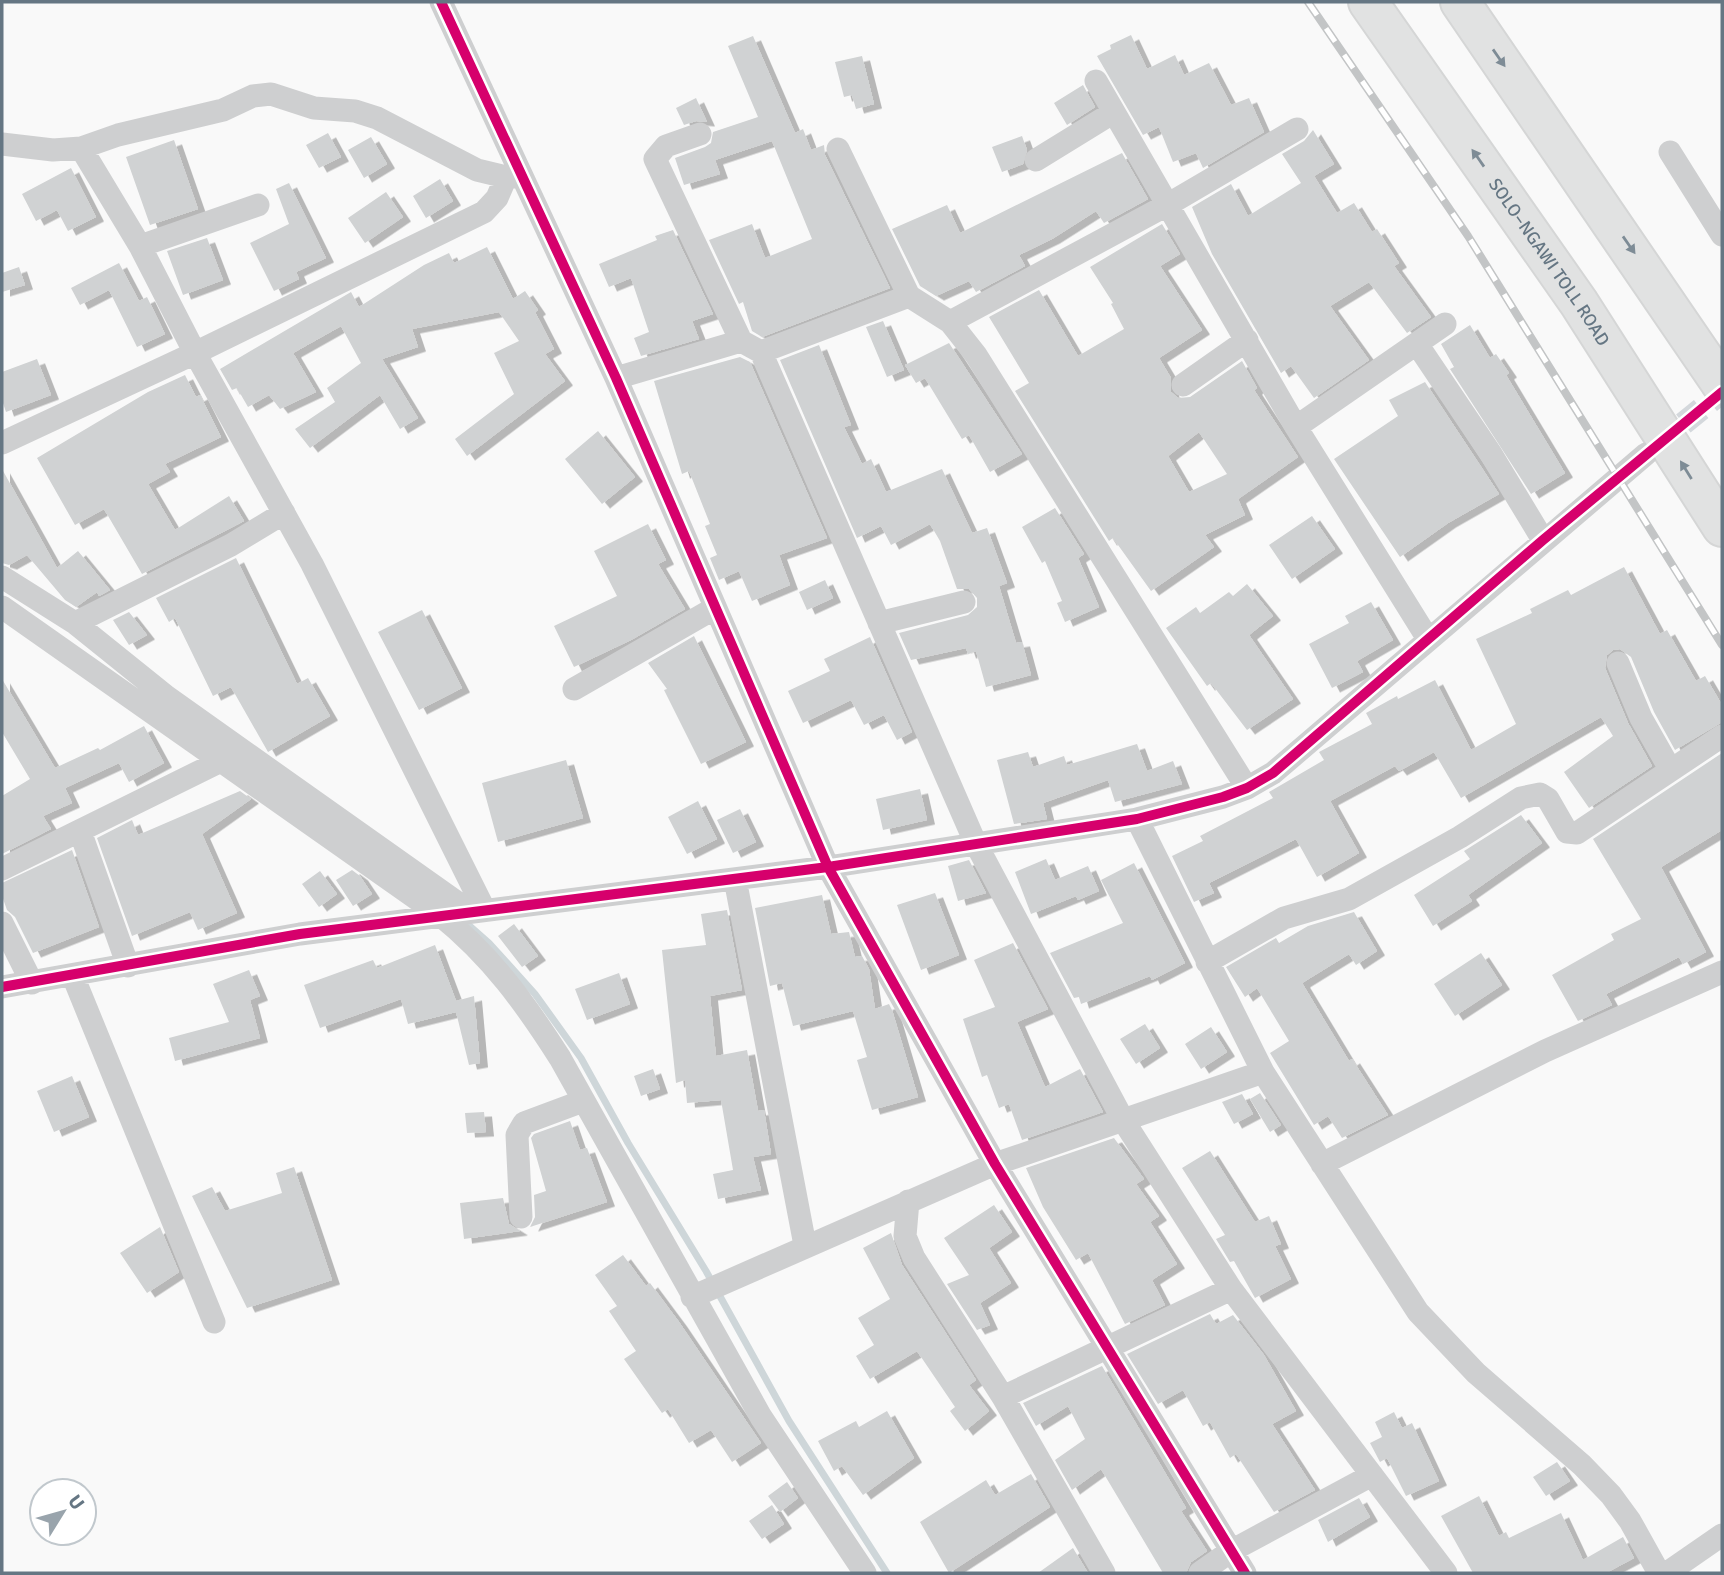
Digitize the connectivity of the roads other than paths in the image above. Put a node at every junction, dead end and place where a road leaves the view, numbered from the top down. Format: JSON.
{"nodes":[{"id":1,"x":442,"y":2,"type":"edge"},
{"id":2,"x":1368,"y":2,"type":"edge"},
{"id":3,"x":1460,"y":2,"type":"edge"},
{"id":4,"x":1096,"y":81,"type":"dead end"},
{"id":5,"x":1114,"y":112,"type":"junction"},
{"id":6,"x":1297,"y":129,"type":"dead end"},
{"id":7,"x":700,"y":134,"type":"dead end"},
{"id":8,"x":2,"y":144,"type":"edge"},
{"id":9,"x":81,"y":148,"type":"junction"},
{"id":10,"x":838,"y":149,"type":"dead end"},
{"id":11,"x":1670,"y":152,"type":"dead end"},
{"id":12,"x":1036,"y":160,"type":"dead end"},
{"id":13,"x":513,"y":177,"type":"junction"},
{"id":14,"x":1169,"y":204,"type":"junction"},
{"id":15,"x":258,"y":205,"type":"dead end"},
{"id":16,"x":1722,"y":235,"type":"edge"},
{"id":17,"x":140,"y":246,"type":"junction"},
{"id":18,"x":909,"y":296,"type":"junction"},
{"id":19,"x":950,"y":322,"type":"junction"},
{"id":20,"x":1445,"y":324,"type":"dead end"},
{"id":21,"x":1247,"y":340,"type":"junction"},
{"id":22,"x":741,"y":341,"type":"junction"},
{"id":23,"x":1417,"y":344,"type":"junction"},
{"id":24,"x":761,"y":352,"type":"junction"},
{"id":25,"x":195,"y":353,"type":"junction"},
{"id":26,"x":616,"y":379,"type":"junction"},
{"id":27,"x":1183,"y":385,"type":"dead end"},
{"id":28,"x":1722,"y":385,"type":"edge"},
{"id":29,"x":1296,"y":427,"type":"junction"},
{"id":30,"x":3,"y":440,"type":"edge"},
{"id":31,"x":1646,"y":454,"type":"tunnel mouth"},
{"id":32,"x":284,"y":513,"type":"junction"},
{"id":33,"x":1722,"y":527,"type":"edge"},
{"id":34,"x":1543,"y":540,"type":"junction"},
{"id":35,"x":2,"y":577,"type":"edge"},
{"id":36,"x":964,"y":602,"type":"dead end"},
{"id":37,"x":2,"y":607,"type":"edge"},
{"id":38,"x":715,"y":608,"type":"junction"},
{"id":39,"x":75,"y":623,"type":"junction"},
{"id":40,"x":879,"y":623,"type":"junction"},
{"id":41,"x":1428,"y":639,"type":"junction"},
{"id":42,"x":1618,"y":663,"type":"dead end"},
{"id":43,"x":574,"y":689,"type":"dead end"},
{"id":44,"x":1722,"y":736,"type":"edge"},
{"id":45,"x":221,"y":761,"type":"junction"},
{"id":46,"x":1670,"y":769,"type":"junction"},
{"id":47,"x":1247,"y":788,"type":"junction"},
{"id":48,"x":1137,"y":819,"type":"junction"},
{"id":49,"x":80,"y":831,"type":"junction"},
{"id":50,"x":975,"y":842,"type":"junction"},
{"id":51,"x":828,"y":867,"type":"junction"},
{"id":52,"x":2,"y":869,"type":"edge"},
{"id":53,"x":735,"y":879,"type":"junction"},
{"id":54,"x":460,"y":912,"type":"junction"},
{"id":55,"x":2,"y":923,"type":"edge"},
{"id":56,"x":1207,"y":962,"type":"junction"},
{"id":57,"x":128,"y":966,"type":"junction"},
{"id":58,"x":1722,"y":972,"type":"edge"},
{"id":59,"x":73,"y":976,"type":"junction"},
{"id":60,"x":32,"y":983,"type":"junction"},
{"id":61,"x":2,"y":987,"type":"edge"},
{"id":62,"x":1263,"y":1072,"type":"junction"},
{"id":63,"x":583,"y":1101,"type":"junction"},
{"id":64,"x":1123,"y":1120,"type":"junction"},
{"id":65,"x":995,"y":1164,"type":"junction"},
{"id":66,"x":1322,"y":1164,"type":"junction"},
{"id":67,"x":908,"y":1201,"type":"junction"},
{"id":68,"x":521,"y":1217,"type":"dead end"},
{"id":69,"x":805,"y":1245,"type":"junction"},
{"id":70,"x":1231,"y":1289,"type":"junction"},
{"id":71,"x":698,"y":1294,"type":"junction"},
{"id":72,"x":214,"y":1322,"type":"dead end"},
{"id":73,"x":1108,"y":1347,"type":"junction"},
{"id":74,"x":1003,"y":1397,"type":"junction"},
{"id":75,"x":1372,"y":1475,"type":"junction"},
{"id":76,"x":1722,"y":1535,"type":"edge"},
{"id":77,"x":1231,"y":1552,"type":"junction"},
{"id":78,"x":865,"y":1573,"type":"edge"},
{"id":79,"x":1104,"y":1573,"type":"edge"},
{"id":80,"x":1200,"y":1573,"type":"edge"},
{"id":81,"x":1245,"y":1573,"type":"edge"},
{"id":82,"x":1446,"y":1573,"type":"edge"},
{"id":83,"x":1659,"y":1573,"type":"edge"},
{"id":84,"x":1667,"y":1573,"type":"edge"}],
"edges":[{"from":1,"to":13,"type":"street"},
{"from":33,"to":2,"type":"highway","name":"SOLO–NGAWI TOLL ROAD","one_way":true},
{"from":3,"to":28,"type":"highway","one_way":true},
{"from":4,"to":5,"type":"street"},
{"from":5,"to":12,"type":"street"},
{"from":5,"to":14,"type":"street"},
{"from":6,"to":14,"type":"street"},
{"from":7,"to":22,"type":"street"},
{"from":8,"to":9,"type":"street"},
{"from":9,"to":13,"type":"street"},
{"from":9,"to":17,"type":"street"},
{"from":10,"to":18,"type":"street"},
{"from":11,"to":16,"type":"street"},
{"from":13,"to":25,"type":"street"},
{"from":13,"to":26,"type":"street"},
{"from":14,"to":19,"type":"street"},
{"from":14,"to":21,"type":"street"},
{"from":15,"to":17,"type":"street"},
{"from":17,"to":25,"type":"street"},
{"from":18,"to":19,"type":"street"},
{"from":18,"to":24,"type":"street"},
{"from":19,"to":47,"type":"street"},
{"from":20,"to":23,"type":"street"},
{"from":21,"to":27,"type":"street"},
{"from":21,"to":29,"type":"street"},
{"from":22,"to":24,"type":"street"},
{"from":22,"to":26,"type":"street"},
{"from":23,"to":29,"type":"street"},
{"from":23,"to":34,"type":"street"},
{"from":24,"to":40,"type":"street"},
{"from":25,"to":30,"type":"street"},
{"from":25,"to":32,"type":"street"},
{"from":26,"to":38,"type":"street"},
{"from":29,"to":41,"type":"street"},
{"from":31,"to":34,"type":"street"},
{"from":32,"to":39,"type":"street"},
{"from":32,"to":54,"type":"street"},
{"from":34,"to":41,"type":"street"},
{"from":35,"to":39,"type":"street"},
{"from":36,"to":40,"type":"street"},
{"from":37,"to":45,"type":"street"},
{"from":38,"to":43,"type":"street"},
{"from":38,"to":51,"type":"street"},
{"from":39,"to":54,"type":"street"},
{"from":40,"to":50,"type":"street"},
{"from":41,"to":47,"type":"street"},
{"from":42,"to":46,"type":"street"},
{"from":44,"to":46,"type":"street"},
{"from":45,"to":49,"type":"street"},
{"from":45,"to":54,"type":"street"},
{"from":46,"to":56,"type":"street"},
{"from":47,"to":48,"type":"street"},
{"from":48,"to":50,"type":"street"},
{"from":48,"to":56,"type":"street"},
{"from":49,"to":52,"type":"street"},
{"from":49,"to":57,"type":"street"},
{"from":50,"to":51,"type":"street"},
{"from":50,"to":64,"type":"street"},
{"from":51,"to":53,"type":"street"},
{"from":51,"to":65,"type":"street"},
{"from":53,"to":54,"type":"street"},
{"from":53,"to":69,"type":"street"},
{"from":54,"to":57,"type":"street"},
{"from":54,"to":63,"type":"street"},
{"from":55,"to":60,"type":"street"},
{"from":56,"to":62,"type":"street"},
{"from":57,"to":59,"type":"street"},
{"from":58,"to":66,"type":"street"},
{"from":59,"to":60,"type":"street"},
{"from":59,"to":72,"type":"street"},
{"from":60,"to":61,"type":"street"},
{"from":62,"to":64,"type":"street"},
{"from":62,"to":66,"type":"street"},
{"from":63,"to":68,"type":"street"},
{"from":63,"to":71,"type":"street"},
{"from":64,"to":65,"type":"street"},
{"from":64,"to":70,"type":"street"},
{"from":65,"to":67,"type":"street"},
{"from":65,"to":73,"type":"street"},
{"from":66,"to":83,"type":"street"},
{"from":67,"to":69,"type":"street"},
{"from":67,"to":74,"type":"street"},
{"from":69,"to":71,"type":"street"},
{"from":70,"to":73,"type":"street"},
{"from":70,"to":75,"type":"street"},
{"from":71,"to":78,"type":"street"},
{"from":73,"to":74,"type":"street"},
{"from":73,"to":77,"type":"street"},
{"from":74,"to":79,"type":"street"},
{"from":75,"to":77,"type":"street"},
{"from":75,"to":82,"type":"street"},
{"from":76,"to":84,"type":"street"},
{"from":77,"to":80,"type":"street"},
{"from":77,"to":81,"type":"street"}]}
